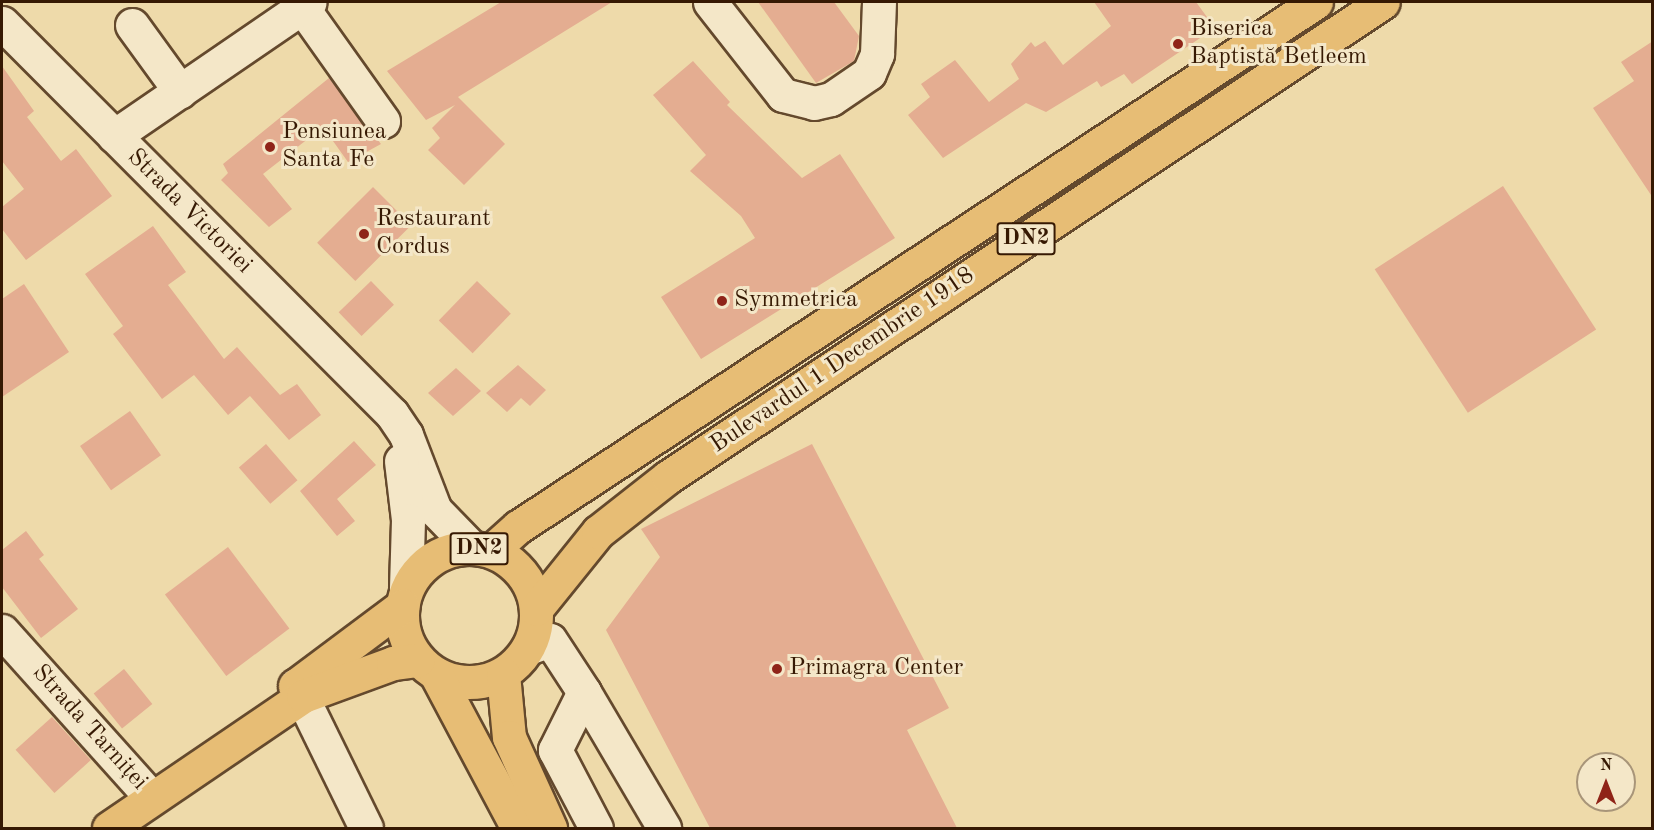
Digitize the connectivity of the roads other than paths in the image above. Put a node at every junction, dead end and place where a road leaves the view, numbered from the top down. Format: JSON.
{"nodes":[{"id":1,"x":710,"y":2,"type":"edge"},
{"id":2,"x":879,"y":2,"type":"edge"},
{"id":3,"x":1316,"y":2,"type":"edge"},
{"id":4,"x":1383,"y":2,"type":"edge"},
{"id":5,"x":306,"y":4,"type":"edge"},
{"id":6,"x":2,"y":23,"type":"edge"},
{"id":7,"x":132,"y":25,"type":"dead end"},
{"id":8,"x":180,"y":91,"type":"junction"},
{"id":9,"x":383,"y":121,"type":"dead end"},
{"id":10,"x":114,"y":136,"type":"junction"},
{"id":11,"x":377,"y":401,"type":"junction"},
{"id":12,"x":482,"y":550,"type":"junction"},
{"id":13,"x":404,"y":598,"type":"junction"},
{"id":14,"x":536,"y":609,"type":"junction"},
{"id":15,"x":2,"y":632,"type":"edge"},
{"id":16,"x":528,"y":648,"type":"junction"},
{"id":17,"x":427,"y":667,"type":"junction"},
{"id":18,"x":503,"y":674,"type":"junction"},
{"id":19,"x":584,"y":692,"type":"junction"},
{"id":20,"x":292,"y":698,"type":"junction"},
{"id":21,"x":152,"y":798,"type":"junction"},
{"id":22,"x":109,"y":828,"type":"edge"},
{"id":23,"x":366,"y":828,"type":"edge"},
{"id":24,"x":518,"y":828,"type":"edge"},
{"id":25,"x":550,"y":828,"type":"edge"},
{"id":26,"x":596,"y":828,"type":"edge"},
{"id":27,"x":664,"y":828,"type":"edge"}],
"edges":[{"from":1,"to":2,"type":"street"},
{"from":3,"to":12,"type":"main road","name":"Bulevardul 1 Decembrie 1918","number":"DN2"},
{"from":4,"to":14,"type":"main road","name":"Bulevardul 1 Decembrie 1918","number":"DN2"},
{"from":5,"to":8,"type":"street"},
{"from":5,"to":9,"type":"street"},
{"from":6,"to":10,"type":"street","name":"Strada Victoriei"},
{"from":7,"to":8,"type":"street"},
{"from":8,"to":10,"type":"street"},
{"from":10,"to":11,"type":"street","name":"Strada Victoriei"},
{"from":11,"to":12,"type":"street","name":"Strada Victoriei"},
{"from":11,"to":13,"type":"street","name":"Strada Victoriei"},
{"from":12,"to":13,"type":"main road","number":"DN2"},
{"from":12,"to":14,"type":"main road","number":"DN2"},
{"from":13,"to":17,"type":"main road"},
{"from":13,"to":20,"type":"main road"},
{"from":14,"to":16,"type":"main road","number":"DN2"},
{"from":15,"to":21,"type":"street","name":"Strada Tarniței"},
{"from":16,"to":18,"type":"main road"},
{"from":16,"to":19,"type":"street"},
{"from":17,"to":18,"type":"main road"},
{"from":17,"to":20,"type":"main road"},
{"from":17,"to":24,"type":"main road"},
{"from":18,"to":25,"type":"main road"},
{"from":19,"to":26,"type":"street"},
{"from":19,"to":27,"type":"street"},
{"from":20,"to":21,"type":"main road"},
{"from":20,"to":23,"type":"street"},
{"from":21,"to":22,"type":"main road"}]}
